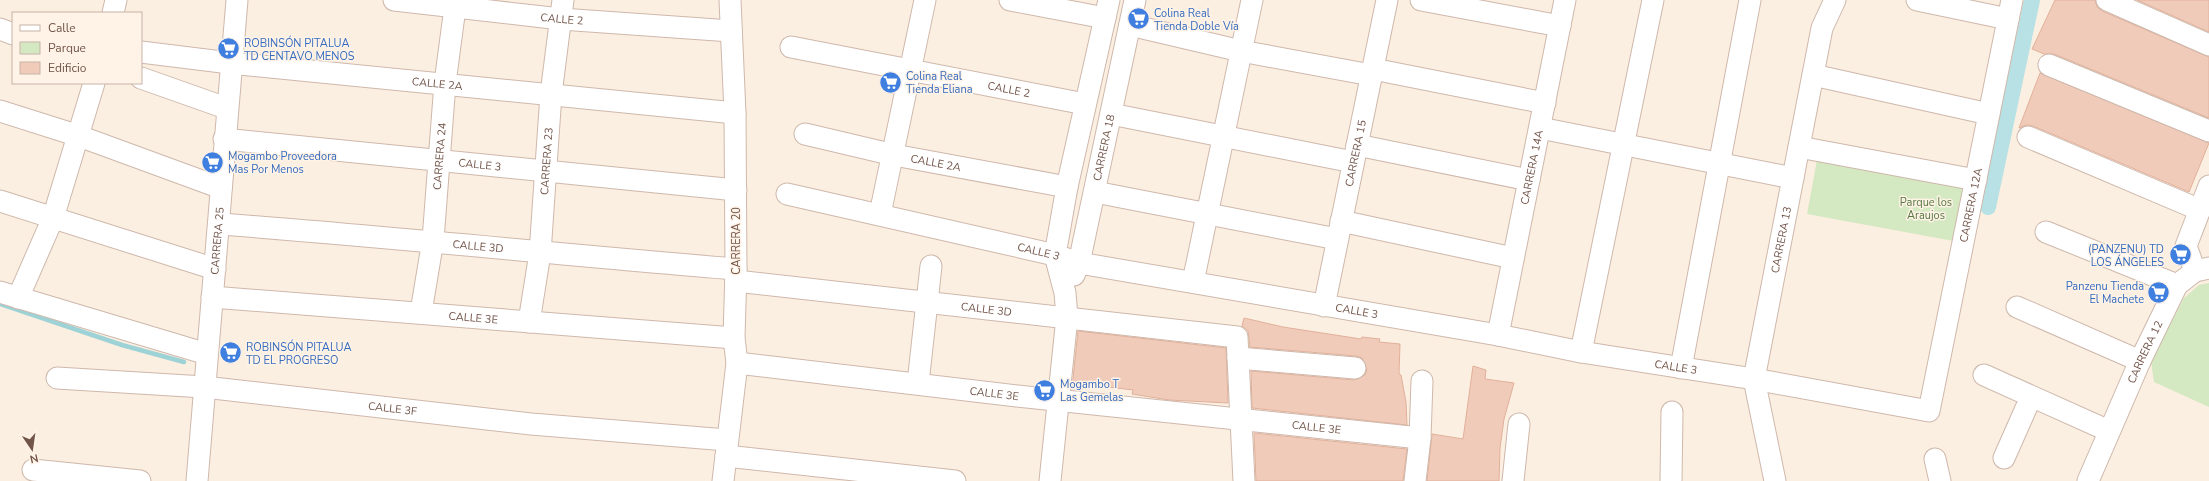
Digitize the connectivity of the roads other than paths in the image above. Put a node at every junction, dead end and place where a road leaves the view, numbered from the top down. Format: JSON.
{"nodes":[{"id":1,"x":116,"y":0,"type":"edge"},
{"id":2,"x":237,"y":0,"type":"edge"},
{"id":3,"x":394,"y":0,"type":"edge"},
{"id":4,"x":730,"y":0,"type":"edge"},
{"id":5,"x":925,"y":0,"type":"edge"},
{"id":6,"x":1010,"y":0,"type":"edge"},
{"id":7,"x":1135,"y":0,"type":"edge"},
{"id":8,"x":1252,"y":0,"type":"edge"},
{"id":9,"x":1387,"y":0,"type":"edge"},
{"id":10,"x":1420,"y":0,"type":"edge"},
{"id":11,"x":1565,"y":0,"type":"edge"},
{"id":12,"x":1652,"y":0,"type":"edge"},
{"id":13,"x":1750,"y":0,"type":"edge"},
{"id":14,"x":1835,"y":0,"type":"edge"},
{"id":15,"x":1918,"y":0,"type":"edge"},
{"id":16,"x":2107,"y":0,"type":"edge"},
{"id":17,"x":455,"y":3,"type":"edge"},
{"id":18,"x":1107,"y":9,"type":"edge"},
{"id":19,"x":2010,"y":9,"type":"edge"},
{"id":20,"x":562,"y":10,"type":"edge"},
{"id":21,"x":113,"y":12,"type":"edge"},
{"id":22,"x":1130,"y":25,"type":"junction"},
{"id":23,"x":1560,"y":26,"type":"junction"},
{"id":24,"x":0,"y":29,"type":"edge"},
{"id":25,"x":731,"y":31,"type":"junction"},
{"id":26,"x":12,"y":34,"type":"edge"},
{"id":27,"x":2209,"y":44,"type":"edge"},
{"id":28,"x":791,"y":47,"type":"dead end"},
{"id":29,"x":1242,"y":51,"type":"junction"},
{"id":30,"x":142,"y":52,"type":"edge"},
{"id":31,"x":230,"y":63,"type":"junction"},
{"id":32,"x":2049,"y":65,"type":"dead end"},
{"id":33,"x":1093,"y":66,"type":"junction"},
{"id":34,"x":910,"y":70,"type":"junction"},
{"id":35,"x":1372,"y":72,"type":"junction"},
{"id":36,"x":1120,"y":73,"type":"junction"},
{"id":37,"x":1813,"y":75,"type":"junction"},
{"id":38,"x":142,"y":78,"type":"edge"},
{"id":39,"x":444,"y":83,"type":"junction"},
{"id":40,"x":94,"y":84,"type":"edge"},
{"id":41,"x":551,"y":94,"type":"junction"},
{"id":42,"x":1545,"y":103,"type":"junction"},
{"id":43,"x":1085,"y":104,"type":"junction"},
{"id":44,"x":226,"y":108,"type":"junction"},
{"id":45,"x":0,"y":111,"type":"edge"},
{"id":46,"x":735,"y":114,"type":"junction"},
{"id":47,"x":1111,"y":114,"type":"junction"},
{"id":48,"x":1989,"y":114,"type":"junction"},
{"id":49,"x":1540,"y":128,"type":"junction"},
{"id":50,"x":2209,"y":131,"type":"edge"},
{"id":51,"x":805,"y":134,"type":"dead end"},
{"id":52,"x":79,"y":136,"type":"junction"},
{"id":53,"x":1224,"y":136,"type":"junction"},
{"id":54,"x":2028,"y":137,"type":"dead end"},
{"id":55,"x":224,"y":139,"type":"junction"},
{"id":56,"x":1623,"y":144,"type":"junction"},
{"id":57,"x":1799,"y":147,"type":"junction"},
{"id":58,"x":1355,"y":153,"type":"junction"},
{"id":59,"x":894,"y":155,"type":"junction"},
{"id":60,"x":439,"y":160,"type":"junction"},
{"id":61,"x":1720,"y":164,"type":"junction"},
{"id":62,"x":545,"y":171,"type":"junction"},
{"id":63,"x":1793,"y":178,"type":"junction"},
{"id":64,"x":1529,"y":180,"type":"junction"},
{"id":65,"x":1976,"y":180,"type":"junction"},
{"id":66,"x":2209,"y":186,"type":"edge"},
{"id":67,"x":1067,"y":187,"type":"junction"},
{"id":68,"x":221,"y":188,"type":"junction"},
{"id":69,"x":736,"y":190,"type":"junction"},
{"id":70,"x":1095,"y":192,"type":"junction"},
{"id":71,"x":787,"y":194,"type":"dead end"},
{"id":72,"x":0,"y":200,"type":"edge"},
{"id":73,"x":2200,"y":210,"type":"junction"},
{"id":74,"x":880,"y":214,"type":"junction"},
{"id":75,"x":1207,"y":214,"type":"junction"},
{"id":76,"x":53,"y":218,"type":"junction"},
{"id":77,"x":220,"y":224,"type":"junction"},
{"id":78,"x":1339,"y":230,"type":"junction"},
{"id":79,"x":2046,"y":232,"type":"dead end"},
{"id":80,"x":432,"y":240,"type":"junction"},
{"id":81,"x":540,"y":253,"type":"junction"},
{"id":82,"x":1055,"y":255,"type":"junction"},
{"id":83,"x":1513,"y":258,"type":"junction"},
{"id":84,"x":1079,"y":263,"type":"junction"},
{"id":85,"x":932,"y":266,"type":"dead end"},
{"id":86,"x":215,"y":269,"type":"junction"},
{"id":87,"x":2202,"y":270,"type":"edge"},
{"id":88,"x":736,"y":275,"type":"junction"},
{"id":89,"x":1193,"y":282,"type":"junction"},
{"id":90,"x":2177,"y":285,"type":"junction"},
{"id":91,"x":1065,"y":293,"type":"junction"},
{"id":92,"x":9,"y":295,"type":"edge"},
{"id":93,"x":212,"y":297,"type":"junction"},
{"id":94,"x":929,"y":302,"type":"junction"},
{"id":95,"x":1324,"y":306,"type":"junction"},
{"id":96,"x":2017,"y":307,"type":"dead end"},
{"id":97,"x":421,"y":312,"type":"junction"},
{"id":98,"x":1067,"y":317,"type":"junction"},
{"id":99,"x":529,"y":322,"type":"junction"},
{"id":100,"x":1498,"y":335,"type":"junction"},
{"id":101,"x":734,"y":338,"type":"junction"},
{"id":102,"x":1581,"y":352,"type":"junction"},
{"id":103,"x":206,"y":354,"type":"junction"},
{"id":104,"x":1238,"y":358,"type":"junction"},
{"id":105,"x":2140,"y":361,"type":"junction"},
{"id":106,"x":737,"y":362,"type":"junction"},
{"id":107,"x":1355,"y":368,"type":"dead end"},
{"id":108,"x":1682,"y":368,"type":"junction"},
{"id":109,"x":1984,"y":375,"type":"dead end"},
{"id":110,"x":57,"y":378,"type":"dead end"},
{"id":111,"x":1754,"y":379,"type":"junction"},
{"id":112,"x":1422,"y":381,"type":"dead end"},
{"id":113,"x":918,"y":383,"type":"junction"},
{"id":114,"x":204,"y":387,"type":"junction"},
{"id":115,"x":2032,"y":397,"type":"junction"},
{"id":116,"x":1058,"y":400,"type":"junction"},
{"id":117,"x":1929,"y":411,"type":"joint"},
{"id":118,"x":1672,"y":412,"type":"dead end"},
{"id":119,"x":1241,"y":419,"type":"junction"},
{"id":120,"x":1519,"y":424,"type":"dead end"},
{"id":121,"x":2109,"y":431,"type":"junction"},
{"id":122,"x":1420,"y":438,"type":"junction"},
{"id":123,"x":727,"y":448,"type":"junction"},
{"id":124,"x":2004,"y":458,"type":"dead end"},
{"id":125,"x":1935,"y":459,"type":"dead end"},
{"id":126,"x":33,"y":470,"type":"dead end"},
{"id":127,"x":140,"y":481,"type":"edge"},
{"id":128,"x":197,"y":481,"type":"edge"},
{"id":129,"x":723,"y":481,"type":"edge"},
{"id":130,"x":955,"y":481,"type":"edge"},
{"id":131,"x":1050,"y":481,"type":"edge"},
{"id":132,"x":1244,"y":481,"type":"edge"},
{"id":133,"x":1415,"y":481,"type":"edge"},
{"id":134,"x":1513,"y":481,"type":"edge"},
{"id":135,"x":1671,"y":481,"type":"edge"},
{"id":136,"x":1775,"y":481,"type":"edge"},
{"id":137,"x":1940,"y":481,"type":"edge"},
{"id":138,"x":2088,"y":481,"type":"edge"}],
"edges":[{"from":1,"to":21,"type":"street"},
{"from":2,"to":31,"type":"street","name":"CARRERA 25"},
{"from":3,"to":17,"type":"street","name":"CALLE 2"},
{"from":4,"to":25,"type":"street","name":"CARRERA 20"},
{"from":5,"to":34,"type":"street"},
{"from":6,"to":18,"type":"street"},
{"from":7,"to":22,"type":"street","name":"CARRERA 18"},
{"from":8,"to":29,"type":"street"},
{"from":9,"to":35,"type":"street","name":"CARRERA 15"},
{"from":10,"to":23,"type":"street"},
{"from":11,"to":23,"type":"street","name":"CARRERA 14A"},
{"from":12,"to":56,"type":"street"},
{"from":13,"to":61,"type":"street"},
{"from":14,"to":37,"type":"street","name":"CARRERA 13"},
{"from":15,"to":19,"type":"street"},
{"from":16,"to":27,"type":"street"},
{"from":17,"to":20,"type":"street","name":"CALLE 2"},
{"from":17,"to":39,"type":"street","name":"CARRERA 24"},
{"from":18,"to":33,"type":"street","name":"CARRERA 18"},
{"from":19,"to":48,"type":"street","name":"CARRERA 12A"},
{"from":20,"to":25,"type":"street","name":"CALLE 2"},
{"from":20,"to":41,"type":"street","name":"CARRERA 23"},
{"from":22,"to":29,"type":"street"},
{"from":22,"to":36,"type":"street","name":"CARRERA 18"},
{"from":23,"to":42,"type":"street","name":"CARRERA 14A"},
{"from":24,"to":26,"type":"street"},
{"from":25,"to":46,"type":"street","name":"CARRERA 20"},
{"from":28,"to":34,"type":"street","name":"CALLE 2"},
{"from":29,"to":35,"type":"street"},
{"from":29,"to":53,"type":"street"},
{"from":30,"to":31,"type":"street","name":"CALLE 2A"},
{"from":31,"to":39,"type":"street","name":"CALLE 2A"},
{"from":31,"to":44,"type":"street","name":"CARRERA 25"},
{"from":32,"to":50,"type":"street"},
{"from":33,"to":36,"type":"street"},
{"from":33,"to":43,"type":"street","name":"CARRERA 18"},
{"from":34,"to":43,"type":"street","name":"CALLE 2"},
{"from":34,"to":59,"type":"street"},
{"from":35,"to":42,"type":"street"},
{"from":35,"to":58,"type":"street","name":"CARRERA 15"},
{"from":36,"to":47,"type":"street","name":"CARRERA 18"},
{"from":37,"to":48,"type":"street"},
{"from":37,"to":57,"type":"street","name":"CARRERA 13"},
{"from":38,"to":44,"type":"street"},
{"from":39,"to":41,"type":"street","name":"CALLE 2A"},
{"from":39,"to":60,"type":"street","name":"CARRERA 24"},
{"from":40,"to":52,"type":"street"},
{"from":41,"to":46,"type":"street","name":"CALLE 2A"},
{"from":41,"to":62,"type":"street","name":"CARRERA 23"},
{"from":42,"to":49,"type":"street","name":"CARRERA 14A"},
{"from":43,"to":67,"type":"street","name":"CARRERA 18"},
{"from":44,"to":55,"type":"street","name":"CARRERA 25"},
{"from":45,"to":52,"type":"street"},
{"from":46,"to":69,"type":"street","name":"CARRERA 20"},
{"from":47,"to":53,"type":"street"},
{"from":47,"to":70,"type":"street","name":"CARRERA 18"},
{"from":48,"to":65,"type":"street","name":"CARRERA 12A"},
{"from":49,"to":56,"type":"street"},
{"from":49,"to":64,"type":"street","name":"CARRERA 14A"},
{"from":51,"to":59,"type":"street","name":"CALLE 2A"},
{"from":52,"to":68,"type":"street"},
{"from":52,"to":76,"type":"street"},
{"from":53,"to":58,"type":"street"},
{"from":53,"to":75,"type":"street"},
{"from":54,"to":73,"type":"street"},
{"from":55,"to":60,"type":"street","name":"CALLE 3"},
{"from":55,"to":68,"type":"street","name":"CARRERA 25"},
{"from":56,"to":61,"type":"street"},
{"from":56,"to":102,"type":"street"},
{"from":57,"to":63,"type":"street","name":"CARRERA 13"},
{"from":57,"to":65,"type":"street"},
{"from":58,"to":64,"type":"street"},
{"from":58,"to":78,"type":"street","name":"CARRERA 15"},
{"from":59,"to":67,"type":"street","name":"CALLE 2A"},
{"from":59,"to":74,"type":"street"},
{"from":60,"to":62,"type":"street","name":"CALLE 3"},
{"from":60,"to":80,"type":"street","name":"CARRERA 24"},
{"from":61,"to":63,"type":"street"},
{"from":61,"to":108,"type":"street"},
{"from":62,"to":69,"type":"street","name":"CALLE 3"},
{"from":62,"to":81,"type":"street","name":"CARRERA 23"},
{"from":63,"to":111,"type":"street","name":"CARRERA 13"},
{"from":64,"to":83,"type":"street","name":"CARRERA 14A"},
{"from":65,"to":117,"type":"street","name":"CARRERA 12A"},
{"from":66,"to":73,"type":"street","name":"CARRERA 12"},
{"from":67,"to":82,"type":"street","name":"CARRERA 18"},
{"from":68,"to":77,"type":"street","name":"CARRERA 25"},
{"from":69,"to":88,"type":"street","name":"CARRERA 20"},
{"from":70,"to":75,"type":"street"},
{"from":70,"to":84,"type":"street","name":"CARRERA 18"},
{"from":71,"to":74,"type":"street","name":"CALLE 3"},
{"from":72,"to":76,"type":"street"},
{"from":73,"to":87,"type":"street","name":"CARRERA 12"},
{"from":74,"to":82,"type":"street","name":"CALLE 3"},
{"from":75,"to":78,"type":"street"},
{"from":75,"to":89,"type":"street"},
{"from":76,"to":86,"type":"street"},
{"from":76,"to":92,"type":"street"},
{"from":77,"to":80,"type":"street","name":"CALLE 3D"},
{"from":77,"to":86,"type":"street","name":"CARRERA 25"},
{"from":78,"to":83,"type":"street"},
{"from":78,"to":95,"type":"street","name":"CARRERA 15"},
{"from":79,"to":90,"type":"street"},
{"from":80,"to":81,"type":"street","name":"CALLE 3D"},
{"from":80,"to":97,"type":"street","name":"CARRERA 24"},
{"from":81,"to":88,"type":"street","name":"CALLE 3D"},
{"from":81,"to":99,"type":"street","name":"CARRERA 23"},
{"from":82,"to":84,"type":"street","name":"CALLE 3"},
{"from":82,"to":91,"type":"street","name":"CARRERA 18"},
{"from":83,"to":100,"type":"street","name":"CARRERA 14A"},
{"from":84,"to":89,"type":"street","name":"CALLE 3"},
{"from":84,"to":91,"type":"street","name":"CARRERA 18"},
{"from":85,"to":94,"type":"street"},
{"from":86,"to":93,"type":"street","name":"CARRERA 25"},
{"from":87,"to":90,"type":"street","name":"CARRERA 12"},
{"from":88,"to":94,"type":"street","name":"CALLE 3D"},
{"from":88,"to":101,"type":"street","name":"CARRERA 20"},
{"from":89,"to":95,"type":"street","name":"CALLE 3"},
{"from":90,"to":105,"type":"street","name":"CARRERA 12"},
{"from":91,"to":98,"type":"street","name":"CARRERA 18"},
{"from":92,"to":103,"type":"street"},
{"from":93,"to":97,"type":"street","name":"CALLE 3E"},
{"from":93,"to":103,"type":"street","name":"CARRERA 25"},
{"from":94,"to":98,"type":"street","name":"CALLE 3D"},
{"from":94,"to":113,"type":"street"},
{"from":95,"to":100,"type":"street","name":"CALLE 3"},
{"from":96,"to":105,"type":"street"},
{"from":97,"to":99,"type":"street","name":"CALLE 3E"},
{"from":98,"to":104,"type":"street","name":"CALLE 3D"},
{"from":98,"to":116,"type":"street","name":"CARRERA 18"},
{"from":99,"to":101,"type":"street","name":"CALLE 3E"},
{"from":100,"to":102,"type":"street","name":"CALLE 3"},
{"from":101,"to":106,"type":"street","name":"CARRERA 20"},
{"from":102,"to":108,"type":"street","name":"CALLE 3"},
{"from":103,"to":114,"type":"street","name":"CARRERA 25"},
{"from":104,"to":107,"type":"street"},
{"from":104,"to":119,"type":"street"},
{"from":105,"to":121,"type":"street","name":"CARRERA 12"},
{"from":106,"to":113,"type":"street","name":"CALLE 3E"},
{"from":106,"to":123,"type":"street","name":"CARRERA 20"},
{"from":108,"to":111,"type":"street","name":"CALLE 3"},
{"from":109,"to":115,"type":"street"},
{"from":110,"to":114,"type":"street","name":"CALLE 3F"},
{"from":111,"to":117,"type":"street","name":"CALLE 3"},
{"from":111,"to":136,"type":"street","name":"CARRERA 13"},
{"from":112,"to":122,"type":"street"},
{"from":113,"to":116,"type":"street","name":"CALLE 3E"},
{"from":114,"to":123,"type":"street","name":"CALLE 3F"},
{"from":114,"to":128,"type":"street","name":"CARRERA 25"},
{"from":115,"to":121,"type":"street"},
{"from":115,"to":124,"type":"street"},
{"from":116,"to":119,"type":"street","name":"CALLE 3E"},
{"from":116,"to":131,"type":"street","name":"CARRERA 18"},
{"from":118,"to":135,"type":"street"},
{"from":119,"to":122,"type":"street","name":"CALLE 3E"},
{"from":119,"to":132,"type":"street"},
{"from":120,"to":134,"type":"street"},
{"from":121,"to":138,"type":"street","name":"CARRERA 12"},
{"from":122,"to":133,"type":"street"},
{"from":123,"to":129,"type":"street","name":"CARRERA 20"},
{"from":123,"to":130,"type":"street","name":"CALLE 3F"},
{"from":125,"to":137,"type":"street"},
{"from":126,"to":127,"type":"street"}]}
